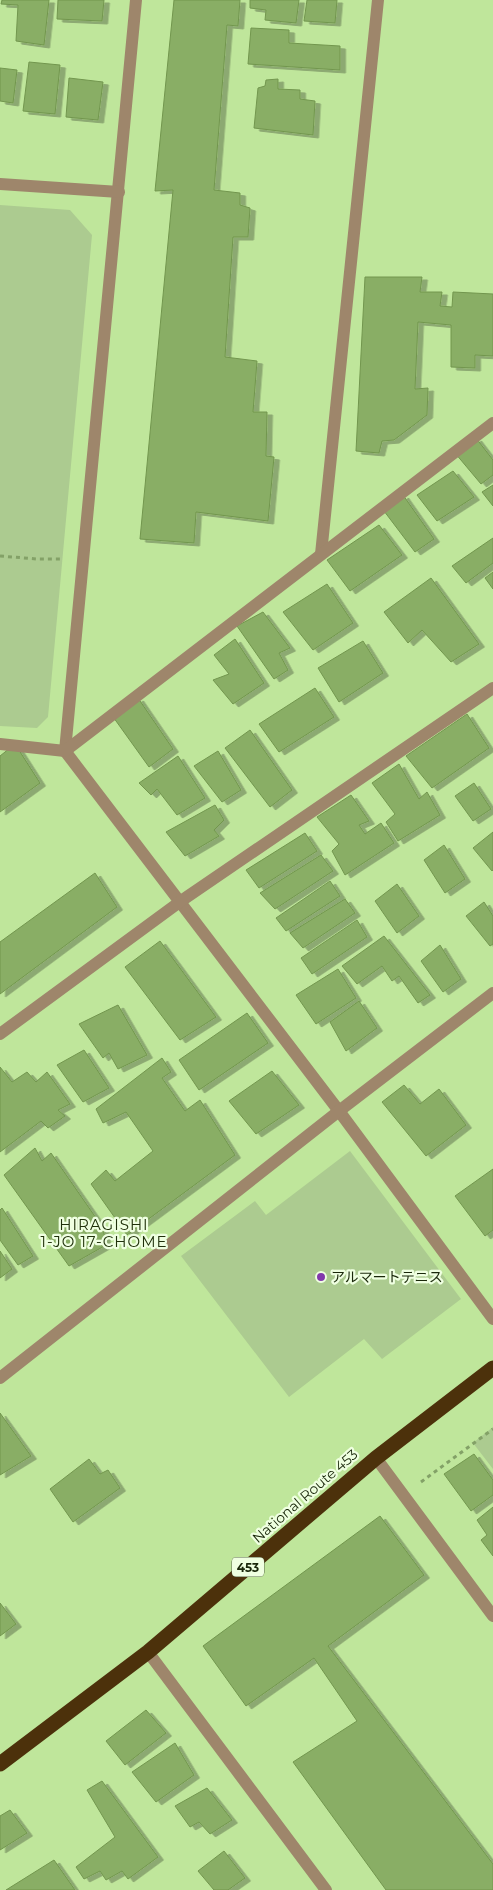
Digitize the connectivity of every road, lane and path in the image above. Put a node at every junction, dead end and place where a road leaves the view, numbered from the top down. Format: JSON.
{"nodes":[{"id":1,"x":136,"y":0,"type":"edge"},
{"id":2,"x":378,"y":0,"type":"edge"},
{"id":3,"x":0,"y":184,"type":"edge"},
{"id":4,"x":119,"y":192,"type":"junction"},
{"id":5,"x":493,"y":423,"type":"edge"},
{"id":6,"x":320,"y":554,"type":"junction"},
{"id":7,"x":0,"y":556,"type":"edge"},
{"id":8,"x":83,"y":560,"type":"junction"},
{"id":9,"x":493,"y":688,"type":"edge"},
{"id":10,"x":0,"y":744,"type":"edge"},
{"id":11,"x":64,"y":751,"type":"junction"},
{"id":12,"x":180,"y":901,"type":"junction"},
{"id":13,"x":493,"y":993,"type":"edge"},
{"id":14,"x":0,"y":1034,"type":"edge"},
{"id":15,"x":339,"y":1111,"type":"junction"},
{"id":16,"x":493,"y":1319,"type":"edge"},
{"id":17,"x":493,"y":1368,"type":"edge"},
{"id":18,"x":0,"y":1378,"type":"edge"},
{"id":19,"x":493,"y":1430,"type":"edge"},
{"id":20,"x":376,"y":1458,"type":"junction"},
{"id":21,"x":403,"y":1495,"type":"junction"},
{"id":22,"x":493,"y":1616,"type":"edge"},
{"id":23,"x":148,"y":1652,"type":"junction"},
{"id":24,"x":0,"y":1764,"type":"edge"},
{"id":25,"x":326,"y":1890,"type":"edge"}],
"edges":[{"from":1,"to":4,"type":"street"},
{"from":2,"to":6,"type":"street"},
{"from":3,"to":4,"type":"street"},
{"from":4,"to":8,"type":"street"},
{"from":5,"to":6,"type":"street"},
{"from":6,"to":11,"type":"street"},
{"from":7,"to":8,"type":"path"},
{"from":8,"to":11,"type":"street"},
{"from":9,"to":12,"type":"street"},
{"from":10,"to":11,"type":"street"},
{"from":11,"to":12,"type":"street"},
{"from":12,"to":14,"type":"street"},
{"from":12,"to":15,"type":"street"},
{"from":13,"to":15,"type":"street"},
{"from":15,"to":16,"type":"street"},
{"from":15,"to":18,"type":"street"},
{"from":17,"to":20,"type":"highway","name":"National Route 453","number":"453"},
{"from":19,"to":21,"type":"path"},
{"from":20,"to":21,"type":"street"},
{"from":20,"to":23,"type":"highway","name":"National Route 453","number":"453"},
{"from":21,"to":22,"type":"street"},
{"from":23,"to":24,"type":"highway","name":"National Route 453","number":"453"},
{"from":23,"to":25,"type":"street"}]}
